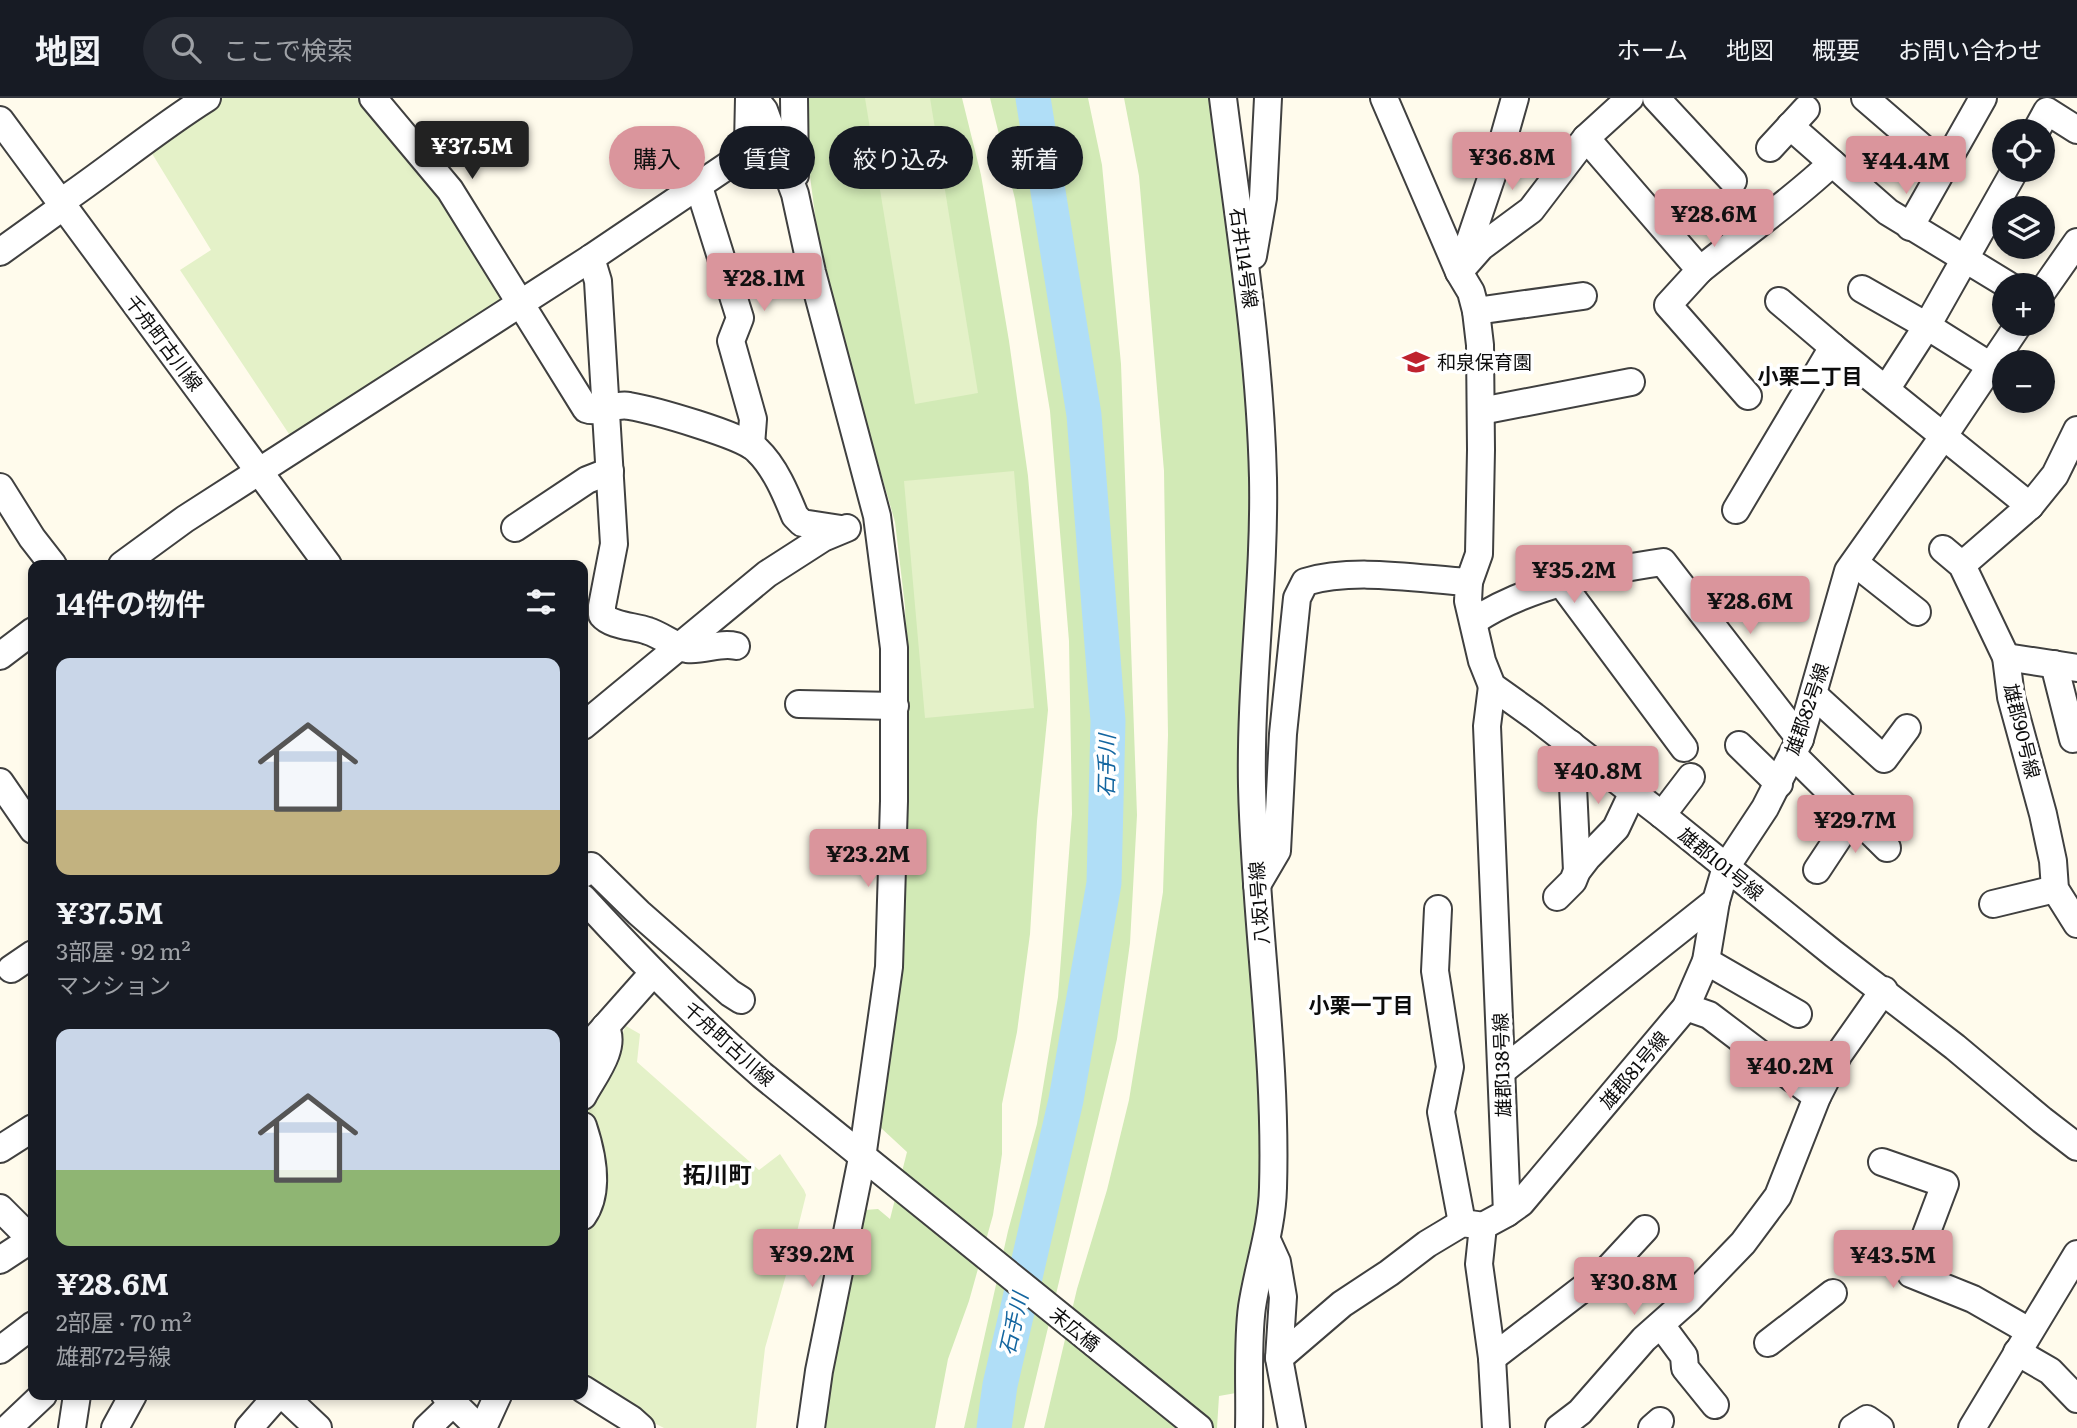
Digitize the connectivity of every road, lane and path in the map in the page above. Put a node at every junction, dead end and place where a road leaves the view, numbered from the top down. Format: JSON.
{"nodes":[{"id":1,"x":207,"y":98,"type":"edge"},
{"id":2,"x":373,"y":98,"type":"edge"},
{"id":3,"x":749,"y":98,"type":"edge"},
{"id":4,"x":754,"y":98,"type":"edge"},
{"id":5,"x":794,"y":98,"type":"edge"},
{"id":6,"x":1223,"y":98,"type":"edge"},
{"id":7,"x":1268,"y":98,"type":"edge"},
{"id":8,"x":1384,"y":98,"type":"edge"},
{"id":9,"x":1515,"y":98,"type":"edge"},
{"id":10,"x":1630,"y":98,"type":"edge"},
{"id":11,"x":1656,"y":98,"type":"edge"},
{"id":12,"x":1865,"y":98,"type":"edge"},
{"id":13,"x":1983,"y":98,"type":"edge"},
{"id":14,"x":2043,"y":119,"type":"edge"},
{"id":15,"x":0,"y":120,"type":"edge"},
{"id":16,"x":2077,"y":130,"type":"edge"},
{"id":17,"x":1586,"y":138,"type":"junction"},
{"id":18,"x":1770,"y":148,"type":"dead end"},
{"id":19,"x":1832,"y":163,"type":"junction"},
{"id":20,"x":1945,"y":167,"type":"junction"},
{"id":21,"x":1733,"y":181,"type":"dead end"},
{"id":22,"x":2008,"y":182,"type":"edge"},
{"id":23,"x":705,"y":183,"type":"edge"},
{"id":24,"x":696,"y":189,"type":"edge"},
{"id":25,"x":700,"y":189,"type":"edge"},
{"id":26,"x":795,"y":194,"type":"junction"},
{"id":27,"x":62,"y":204,"type":"junction"},
{"id":28,"x":1910,"y":226,"type":"junction"},
{"id":29,"x":2077,"y":242,"type":"edge"},
{"id":30,"x":0,"y":252,"type":"edge"},
{"id":31,"x":591,"y":258,"type":"junction"},
{"id":32,"x":1965,"y":260,"type":"junction"},
{"id":33,"x":1700,"y":270,"type":"junction"},
{"id":34,"x":1460,"y":272,"type":"junction"},
{"id":35,"x":2055,"y":273,"type":"edge"},
{"id":36,"x":1992,"y":276,"type":"edge"},
{"id":37,"x":1248,"y":281,"type":"junction"},
{"id":38,"x":1862,"y":289,"type":"dead end"},
{"id":39,"x":1583,"y":296,"type":"dead end"},
{"id":40,"x":1779,"y":300,"type":"dead end"},
{"id":41,"x":519,"y":303,"type":"junction"},
{"id":42,"x":1476,"y":311,"type":"junction"},
{"id":43,"x":1927,"y":326,"type":"junction"},
{"id":44,"x":2010,"y":336,"type":"edge"},
{"id":45,"x":1833,"y":346,"type":"junction"},
{"id":46,"x":1989,"y":365,"type":"junction"},
{"id":47,"x":1258,"y":376,"type":"joint"},
{"id":48,"x":1631,"y":382,"type":"dead end"},
{"id":49,"x":1887,"y":388,"type":"junction"},
{"id":50,"x":1749,"y":395,"type":"dead end"},
{"id":51,"x":607,"y":408,"type":"junction"},
{"id":52,"x":1481,"y":411,"type":"junction"},
{"id":53,"x":2077,"y":430,"type":"edge"},
{"id":54,"x":1943,"y":437,"type":"junction"},
{"id":55,"x":751,"y":445,"type":"junction"},
{"id":56,"x":259,"y":471,"type":"junction"},
{"id":57,"x":610,"y":471,"type":"junction"},
{"id":58,"x":0,"y":487,"type":"edge"},
{"id":59,"x":2030,"y":506,"type":"junction"},
{"id":60,"x":1736,"y":510,"type":"dead end"},
{"id":61,"x":515,"y":528,"type":"dead end"},
{"id":62,"x":841,"y":529,"type":"junction"},
{"id":63,"x":49,"y":560,"type":"edge"},
{"id":64,"x":129,"y":560,"type":"edge"},
{"id":65,"x":324,"y":560,"type":"edge"},
{"id":66,"x":1855,"y":563,"type":"junction"},
{"id":67,"x":1469,"y":582,"type":"junction"},
{"id":68,"x":1562,"y":584,"type":"junction"},
{"id":69,"x":1917,"y":612,"type":"dead end"},
{"id":70,"x":892,"y":620,"type":"junction"},
{"id":71,"x":1474,"y":621,"type":"junction"},
{"id":72,"x":28,"y":635,"type":"edge"},
{"id":73,"x":736,"y":646,"type":"dead end"},
{"id":74,"x":679,"y":647,"type":"junction"},
{"id":75,"x":0,"y":656,"type":"edge"},
{"id":76,"x":2006,"y":657,"type":"junction"},
{"id":77,"x":2066,"y":666,"type":"edge"},
{"id":78,"x":1492,"y":686,"type":"junction"},
{"id":79,"x":1814,"y":695,"type":"junction"},
{"id":80,"x":799,"y":704,"type":"dead end"},
{"id":81,"x":895,"y":706,"type":"junction"},
{"id":82,"x":588,"y":722,"type":"edge"},
{"id":83,"x":1907,"y":728,"type":"dead end"},
{"id":84,"x":2073,"y":738,"type":"dead end"},
{"id":85,"x":1571,"y":744,"type":"junction"},
{"id":86,"x":1739,"y":745,"type":"dead end"},
{"id":87,"x":1796,"y":747,"type":"junction"},
{"id":88,"x":1684,"y":748,"type":"dead end"},
{"id":89,"x":1691,"y":777,"type":"dead end"},
{"id":90,"x":0,"y":782,"type":"edge"},
{"id":91,"x":1779,"y":784,"type":"junction"},
{"id":92,"x":1633,"y":792,"type":"junction"},
{"id":93,"x":1854,"y":814,"type":"junction"},
{"id":94,"x":1662,"y":815,"type":"junction"},
{"id":95,"x":28,"y":823,"type":"edge"},
{"id":96,"x":1887,"y":848,"type":"dead end"},
{"id":97,"x":1726,"y":867,"type":"junction"},
{"id":98,"x":588,"y":869,"type":"edge"},
{"id":99,"x":1577,"y":870,"type":"junction"},
{"id":100,"x":1817,"y":870,"type":"dead end"},
{"id":101,"x":1257,"y":885,"type":"junction"},
{"id":102,"x":2055,"y":889,"type":"junction"},
{"id":103,"x":1557,"y":897,"type":"dead end"},
{"id":104,"x":1716,"y":901,"type":"junction"},
{"id":105,"x":588,"y":903,"type":"edge"},
{"id":106,"x":1993,"y":904,"type":"dead end"},
{"id":107,"x":1438,"y":909,"type":"dead end"},
{"id":108,"x":2077,"y":924,"type":"edge"},
{"id":109,"x":28,"y":958,"type":"edge"},
{"id":110,"x":1706,"y":961,"type":"junction"},
{"id":111,"x":11,"y":970,"type":"dead end"},
{"id":112,"x":653,"y":973,"type":"junction"},
{"id":113,"x":1884,"y":990,"type":"junction"},
{"id":114,"x":741,"y":1000,"type":"dead end"},
{"id":115,"x":1686,"y":1007,"type":"junction"},
{"id":116,"x":1797,"y":1014,"type":"dead end"},
{"id":117,"x":605,"y":1027,"type":"junction"},
{"id":118,"x":588,"y":1046,"type":"edge"},
{"id":119,"x":1502,"y":1071,"type":"junction"},
{"id":120,"x":588,"y":1086,"type":"edge"},
{"id":121,"x":1817,"y":1097,"type":"junction"},
{"id":122,"x":28,"y":1131,"type":"edge"},
{"id":123,"x":2077,"y":1147,"type":"edge"},
{"id":124,"x":588,"y":1148,"type":"edge"},
{"id":125,"x":0,"y":1149,"type":"edge"},
{"id":126,"x":862,"y":1158,"type":"junction"},
{"id":127,"x":1882,"y":1162,"type":"dead end"},
{"id":128,"x":886,"y":1177,"type":"joint"},
{"id":129,"x":588,"y":1207,"type":"edge"},
{"id":130,"x":0,"y":1208,"type":"edge"},
{"id":131,"x":1507,"y":1213,"type":"junction"},
{"id":132,"x":1473,"y":1225,"type":"junction"},
{"id":133,"x":1645,"y":1229,"type":"dead end"},
{"id":134,"x":28,"y":1232,"type":"edge"},
{"id":135,"x":28,"y":1237,"type":"edge"},
{"id":136,"x":1267,"y":1240,"type":"junction"},
{"id":137,"x":2077,"y":1254,"type":"edge"},
{"id":138,"x":0,"y":1259,"type":"edge"},
{"id":139,"x":1833,"y":1293,"type":"dead end"},
{"id":140,"x":1661,"y":1325,"type":"junction"},
{"id":141,"x":28,"y":1329,"type":"edge"},
{"id":142,"x":2023,"y":1342,"type":"junction"},
{"id":143,"x":1768,"y":1343,"type":"dead end"},
{"id":144,"x":0,"y":1350,"type":"edge"},
{"id":145,"x":1279,"y":1358,"type":"junction"},
{"id":146,"x":1492,"y":1358,"type":"junction"},
{"id":147,"x":588,"y":1392,"type":"edge"},
{"id":148,"x":2077,"y":1399,"type":"edge"},
{"id":149,"x":38,"y":1400,"type":"edge"},
{"id":150,"x":76,"y":1400,"type":"edge"},
{"id":151,"x":130,"y":1400,"type":"edge"},
{"id":152,"x":276,"y":1400,"type":"edge"},
{"id":153,"x":286,"y":1400,"type":"edge"},
{"id":154,"x":448,"y":1400,"type":"edge"},
{"id":155,"x":450,"y":1400,"type":"edge"},
{"id":156,"x":495,"y":1400,"type":"edge"},
{"id":157,"x":1715,"y":1405,"type":"dead end"},
{"id":158,"x":312,"y":1426,"type":"edge"},
{"id":159,"x":8,"y":1428,"type":"edge"},
{"id":160,"x":72,"y":1428,"type":"edge"},
{"id":161,"x":115,"y":1428,"type":"edge"},
{"id":162,"x":249,"y":1428,"type":"edge"},
{"id":163,"x":427,"y":1428,"type":"edge"},
{"id":164,"x":481,"y":1428,"type":"edge"},
{"id":165,"x":641,"y":1428,"type":"edge"},
{"id":166,"x":811,"y":1428,"type":"edge"},
{"id":167,"x":1199,"y":1428,"type":"edge"},
{"id":168,"x":1249,"y":1428,"type":"edge"},
{"id":169,"x":1292,"y":1428,"type":"edge"},
{"id":170,"x":1496,"y":1428,"type":"edge"},
{"id":171,"x":1559,"y":1428,"type":"edge"},
{"id":172,"x":1853,"y":1428,"type":"edge"},
{"id":173,"x":1880,"y":1428,"type":"edge"},
{"id":174,"x":1972,"y":1428,"type":"edge"}],
"edges":[{"from":1,"to":27,"type":"street"},
{"from":2,"to":41,"type":"street"},
{"from":3,"to":23,"type":"street"},
{"from":4,"to":26,"type":"street"},
{"from":5,"to":26,"type":"street"},
{"from":6,"to":37,"type":"street","name":"石井114号線"},
{"from":7,"to":37,"type":"street"},
{"from":8,"to":34,"type":"street"},
{"from":9,"to":34,"type":"street"},
{"from":10,"to":17,"type":"street"},
{"from":11,"to":21,"type":"street"},
{"from":12,"to":20,"type":"street"},
{"from":13,"to":20,"type":"street"},
{"from":14,"to":16,"type":"street"},
{"from":15,"to":27,"type":"street","name":"千舟町古川線"},
{"from":17,"to":33,"type":"street"},
{"from":17,"to":34,"type":"street"},
{"from":18,"to":19,"type":"street"},
{"from":19,"to":28,"type":"street"},
{"from":19,"to":33,"type":"street"},
{"from":20,"to":28,"type":"street"},
{"from":22,"to":32,"type":"street"},
{"from":24,"to":31,"type":"street"},
{"from":25,"to":55,"type":"street"},
{"from":26,"to":70,"type":"street"},
{"from":27,"to":30,"type":"street"},
{"from":27,"to":56,"type":"street","name":"千舟町古川線"},
{"from":28,"to":32,"type":"street"},
{"from":29,"to":35,"type":"street"},
{"from":31,"to":41,"type":"street"},
{"from":31,"to":51,"type":"street"},
{"from":32,"to":36,"type":"street"},
{"from":32,"to":43,"type":"street"},
{"from":33,"to":50,"type":"street"},
{"from":34,"to":42,"type":"street"},
{"from":37,"to":47,"type":"street","name":"石井114号線"},
{"from":38,"to":43,"type":"street"},
{"from":39,"to":42,"type":"street"},
{"from":40,"to":45,"type":"street"},
{"from":41,"to":51,"type":"street"},
{"from":41,"to":56,"type":"street"},
{"from":42,"to":52,"type":"street"},
{"from":43,"to":46,"type":"street"},
{"from":43,"to":49,"type":"street"},
{"from":44,"to":46,"type":"street","name":"雄郡82号線"},
{"from":45,"to":49,"type":"street"},
{"from":45,"to":60,"type":"street"},
{"from":46,"to":54,"type":"street","name":"雄郡82号線"},
{"from":47,"to":101,"type":"street","name":"八坂1号線"},
{"from":48,"to":52,"type":"street"},
{"from":49,"to":54,"type":"street"},
{"from":51,"to":55,"type":"street"},
{"from":51,"to":57,"type":"street"},
{"from":52,"to":67,"type":"street"},
{"from":53,"to":59,"type":"street"},
{"from":54,"to":59,"type":"street"},
{"from":54,"to":66,"type":"street","name":"雄郡82号線"},
{"from":55,"to":62,"type":"street"},
{"from":56,"to":64,"type":"street"},
{"from":56,"to":65,"type":"street","name":"千舟町古川線"},
{"from":57,"to":61,"type":"street"},
{"from":57,"to":74,"type":"street"},
{"from":58,"to":63,"type":"street"},
{"from":59,"to":76,"type":"street","name":"雄郡90号線"},
{"from":62,"to":70,"type":"street"},
{"from":62,"to":74,"type":"street"},
{"from":66,"to":69,"type":"street"},
{"from":66,"to":79,"type":"street","name":"雄郡82号線"},
{"from":67,"to":71,"type":"street"},
{"from":67,"to":101,"type":"street"},
{"from":68,"to":71,"type":"street"},
{"from":68,"to":87,"type":"street"},
{"from":68,"to":88,"type":"street"},
{"from":70,"to":81,"type":"street"},
{"from":71,"to":78,"type":"street"},
{"from":72,"to":75,"type":"street"},
{"from":73,"to":74,"type":"street"},
{"from":74,"to":82,"type":"street"},
{"from":76,"to":77,"type":"street"},
{"from":76,"to":102,"type":"street","name":"雄郡90号線"},
{"from":77,"to":84,"type":"street"},
{"from":78,"to":85,"type":"street","name":"雄郡101号線"},
{"from":78,"to":119,"type":"street","name":"雄郡138号線"},
{"from":79,"to":83,"type":"street"},
{"from":79,"to":87,"type":"street","name":"雄郡82号線"},
{"from":80,"to":81,"type":"street"},
{"from":81,"to":126,"type":"street"},
{"from":85,"to":92,"type":"street","name":"雄郡101号線"},
{"from":85,"to":99,"type":"street"},
{"from":86,"to":91,"type":"street"},
{"from":87,"to":91,"type":"street","name":"雄郡82号線"},
{"from":87,"to":93,"type":"street"},
{"from":89,"to":94,"type":"street"},
{"from":90,"to":95,"type":"street"},
{"from":91,"to":97,"type":"street","name":"雄郡82号線"},
{"from":92,"to":94,"type":"street","name":"雄郡101号線"},
{"from":92,"to":99,"type":"street"},
{"from":93,"to":96,"type":"street"},
{"from":93,"to":100,"type":"street"},
{"from":94,"to":97,"type":"street","name":"雄郡101号線"},
{"from":97,"to":104,"type":"street","name":"雄郡82号線"},
{"from":97,"to":113,"type":"street","name":"雄郡101号線"},
{"from":98,"to":114,"type":"street"},
{"from":99,"to":103,"type":"street"},
{"from":101,"to":136,"type":"street","name":"八坂1号線"},
{"from":102,"to":106,"type":"street"},
{"from":102,"to":108,"type":"street","name":"雄郡90号線"},
{"from":104,"to":110,"type":"street","name":"雄郡81号線"},
{"from":104,"to":119,"type":"street"},
{"from":105,"to":112,"type":"street","name":"千舟町古川線"},
{"from":107,"to":132,"type":"street"},
{"from":109,"to":111,"type":"street"},
{"from":110,"to":115,"type":"street","name":"雄郡81号線"},
{"from":110,"to":116,"type":"street"},
{"from":112,"to":117,"type":"street"},
{"from":112,"to":126,"type":"street","name":"千舟町古川線"},
{"from":113,"to":121,"type":"street"},
{"from":113,"to":123,"type":"street","name":"雄郡101号線"},
{"from":115,"to":121,"type":"street"},
{"from":115,"to":131,"type":"street","name":"雄郡81号線"},
{"from":117,"to":118,"type":"street"},
{"from":117,"to":120,"type":"street"},
{"from":119,"to":131,"type":"street","name":"雄郡138号線"},
{"from":121,"to":140,"type":"street"},
{"from":122,"to":125,"type":"street"},
{"from":124,"to":129,"type":"street"},
{"from":126,"to":128,"type":"street","name":"千舟町古川線"},
{"from":126,"to":166,"type":"street"},
{"from":127,"to":142,"type":"street"},
{"from":128,"to":167,"type":"street","name":"末広橋"},
{"from":130,"to":134,"type":"street"},
{"from":131,"to":132,"type":"street"},
{"from":132,"to":145,"type":"street"},
{"from":132,"to":146,"type":"street"},
{"from":133,"to":146,"type":"street"},
{"from":135,"to":138,"type":"street"},
{"from":136,"to":145,"type":"street"},
{"from":136,"to":168,"type":"street","name":"八坂1号線"},
{"from":137,"to":142,"type":"street"},
{"from":139,"to":143,"type":"street"},
{"from":140,"to":157,"type":"street"},
{"from":140,"to":171,"type":"street"},
{"from":141,"to":144,"type":"street"},
{"from":142,"to":148,"type":"street"},
{"from":142,"to":174,"type":"street"},
{"from":145,"to":169,"type":"street"},
{"from":146,"to":170,"type":"street"},
{"from":147,"to":165,"type":"street"},
{"from":149,"to":159,"type":"street"},
{"from":150,"to":160,"type":"street"},
{"from":151,"to":161,"type":"street"},
{"from":152,"to":162,"type":"street"},
{"from":153,"to":158,"type":"street"},
{"from":154,"to":163,"type":"street"},
{"from":155,"to":164,"type":"street"},
{"from":156,"to":164,"type":"street"},
{"from":172,"to":173,"type":"street"}]}
